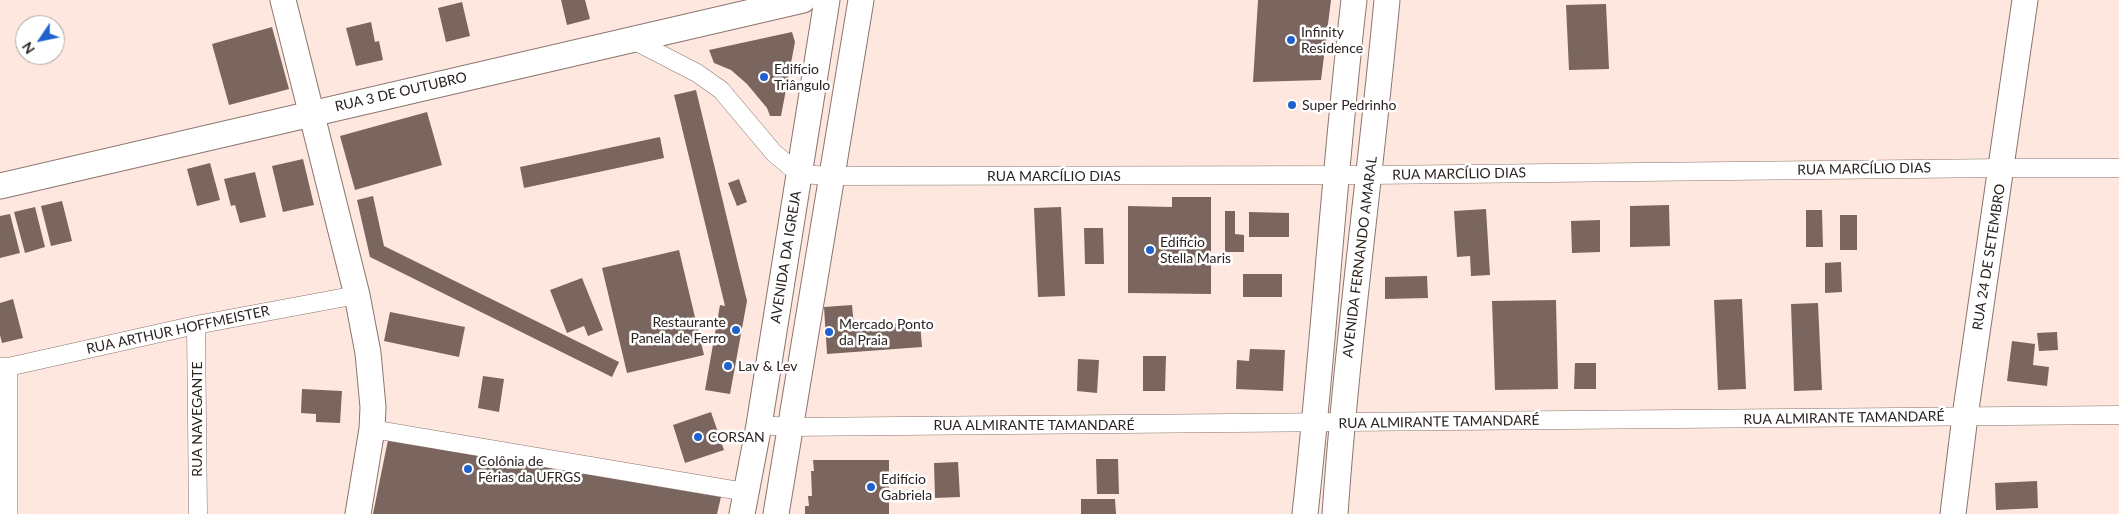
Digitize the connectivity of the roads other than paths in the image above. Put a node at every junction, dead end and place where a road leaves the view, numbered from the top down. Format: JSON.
{"nodes":[{"id":1,"x":283,"y":0,"type":"edge"},
{"id":2,"x":803,"y":0,"type":"edge"},
{"id":3,"x":827,"y":0,"type":"edge"},
{"id":4,"x":861,"y":0,"type":"edge"},
{"id":5,"x":1354,"y":0,"type":"edge"},
{"id":6,"x":1387,"y":0,"type":"edge"},
{"id":7,"x":2025,"y":0,"type":"edge"},
{"id":8,"x":632,"y":40,"type":"junction"},
{"id":9,"x":1380,"y":74,"type":"junction"},
{"id":10,"x":1344,"y":89,"type":"junction"},
{"id":11,"x":310,"y":112,"type":"junction"},
{"id":12,"x":2002,"y":168,"type":"junction"},
{"id":13,"x":2119,"y":168,"type":"edge"},
{"id":14,"x":799,"y":174,"type":"junction"},
{"id":15,"x":1336,"y":175,"type":"junction"},
{"id":16,"x":1370,"y":175,"type":"junction"},
{"id":17,"x":831,"y":176,"type":"junction"},
{"id":18,"x":0,"y":186,"type":"edge"},
{"id":19,"x":356,"y":295,"type":"junction"},
{"id":20,"x":196,"y":325,"type":"junction"},
{"id":21,"x":4,"y":367,"type":"edge"},
{"id":22,"x":2119,"y":415,"type":"edge"},
{"id":23,"x":1965,"y":416,"type":"junction"},
{"id":24,"x":1315,"y":423,"type":"junction"},
{"id":25,"x":1341,"y":423,"type":"junction"},
{"id":26,"x":759,"y":425,"type":"junction"},
{"id":27,"x":790,"y":427,"type":"junction"},
{"id":28,"x":372,"y":429,"type":"junction"},
{"id":29,"x":744,"y":503,"type":"edge"},
{"id":30,"x":8,"y":514,"type":"edge"},
{"id":31,"x":198,"y":514,"type":"edge"},
{"id":32,"x":358,"y":514,"type":"edge"},
{"id":33,"x":776,"y":514,"type":"edge"},
{"id":34,"x":1304,"y":514,"type":"edge"},
{"id":35,"x":1335,"y":514,"type":"edge"},
{"id":36,"x":1953,"y":514,"type":"edge"}],
"edges":[{"from":1,"to":11,"type":"street"},
{"from":2,"to":8,"type":"street","name":"RUA 3 DE OUTUBRO"},
{"from":3,"to":14,"type":"street","name":"AVENIDA DA IGREJA"},
{"from":4,"to":17,"type":"street"},
{"from":5,"to":10,"type":"street","name":"AVENIDA FERNANDO AMARAL"},
{"from":6,"to":9,"type":"street","name":"AVENIDA FERNANDO AMARAL"},
{"from":7,"to":12,"type":"street","name":"RUA 24 DE SETEMBRO"},
{"from":8,"to":11,"type":"street","name":"RUA 3 DE OUTUBRO"},
{"from":8,"to":14,"type":"street"},
{"from":9,"to":10,"type":"street"},
{"from":9,"to":16,"type":"street","name":"AVENIDA FERNANDO AMARAL"},
{"from":10,"to":15,"type":"street","name":"AVENIDA FERNANDO AMARAL"},
{"from":11,"to":18,"type":"street","name":"RUA 3 DE OUTUBRO"},
{"from":11,"to":19,"type":"street"},
{"from":12,"to":13,"type":"street","name":"RUA MARCÍLIO DIAS"},
{"from":12,"to":16,"type":"street","name":"RUA MARCÍLIO DIAS"},
{"from":12,"to":23,"type":"street","name":"RUA 24 DE SETEMBRO"},
{"from":14,"to":17,"type":"street","name":"RUA MARCÍLIO DIAS"},
{"from":14,"to":26,"type":"street","name":"AVENIDA DA IGREJA"},
{"from":15,"to":16,"type":"street","name":"RUA MARCÍLIO DIAS"},
{"from":15,"to":17,"type":"street","name":"RUA MARCÍLIO DIAS"},
{"from":15,"to":24,"type":"street","name":"AVENIDA FERNANDO AMARAL"},
{"from":16,"to":25,"type":"street","name":"AVENIDA FERNANDO AMARAL"},
{"from":17,"to":27,"type":"street"},
{"from":19,"to":20,"type":"street","name":"RUA ARTHUR HOFFMEISTER"},
{"from":19,"to":28,"type":"street"},
{"from":20,"to":21,"type":"street","name":"RUA ARTHUR HOFFMEISTER"},
{"from":20,"to":31,"type":"street","name":"RUA NAVEGANTE"},
{"from":21,"to":30,"type":"street"},
{"from":22,"to":23,"type":"street","name":"RUA ALMIRANTE TAMANDARÉ"},
{"from":23,"to":25,"type":"street","name":"RUA ALMIRANTE TAMANDARÉ"},
{"from":23,"to":36,"type":"street","name":"RUA 24 DE SETEMBRO"},
{"from":24,"to":25,"type":"street","name":"RUA ALMIRANTE TAMANDARÉ"},
{"from":24,"to":27,"type":"street","name":"RUA ALMIRANTE TAMANDARÉ"},
{"from":24,"to":34,"type":"street","name":"AVENIDA FERNANDO AMARAL"},
{"from":25,"to":35,"type":"street","name":"AVENIDA FERNANDO AMARAL"},
{"from":26,"to":27,"type":"street","name":"RUA ALMIRANTE TAMANDARÉ"},
{"from":26,"to":29,"type":"street","name":"AVENIDA DA IGREJA"},
{"from":27,"to":33,"type":"street"},
{"from":28,"to":29,"type":"street"},
{"from":28,"to":32,"type":"street"}]}
